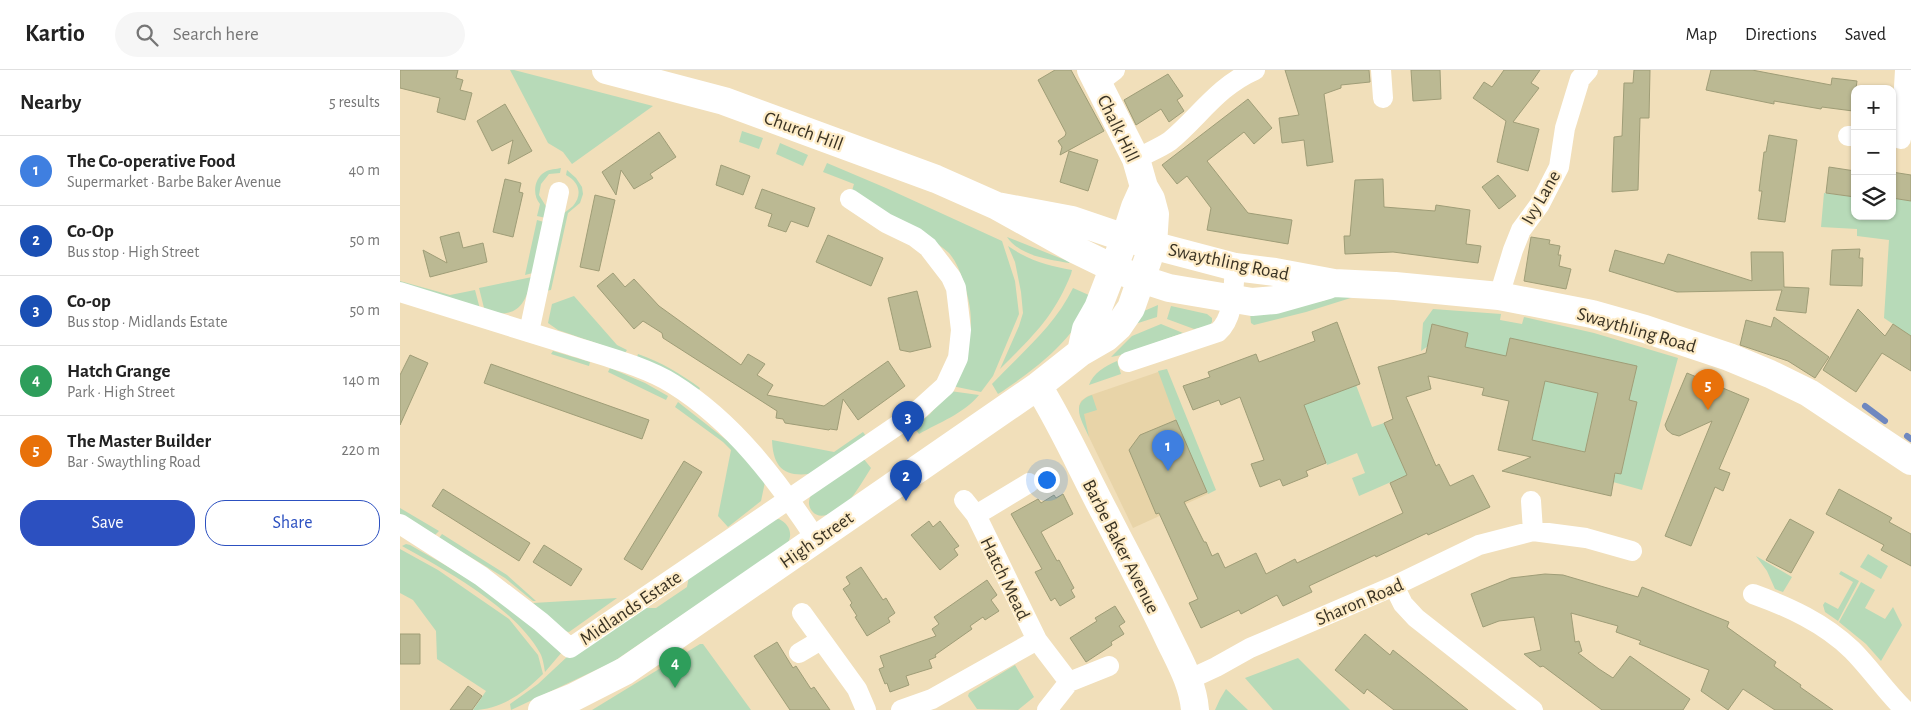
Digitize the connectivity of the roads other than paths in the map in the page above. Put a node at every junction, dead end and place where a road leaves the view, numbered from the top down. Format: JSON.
{"nodes":[{"id":1,"x":606,"y":70,"type":"edge"},
{"id":2,"x":1255,"y":70,"type":"edge"},
{"id":3,"x":1381,"y":70,"type":"edge"},
{"id":4,"x":1588,"y":70,"type":"edge"},
{"id":5,"x":1906,"y":70,"type":"edge"},
{"id":6,"x":1101,"y":74,"type":"edge"},
{"id":7,"x":1383,"y":98,"type":"dead end"},
{"id":8,"x":1902,"y":139,"type":"edge"},
{"id":9,"x":1136,"y":159,"type":"junction"},
{"id":10,"x":1144,"y":187,"type":"junction"},
{"id":11,"x":559,"y":192,"type":"dead end"},
{"id":12,"x":850,"y":199,"type":"dead end"},
{"id":13,"x":997,"y":206,"type":"junction"},
{"id":14,"x":1125,"y":238,"type":"junction"},
{"id":15,"x":1152,"y":245,"type":"junction"},
{"id":16,"x":1236,"y":267,"type":"junction"},
{"id":17,"x":1113,"y":268,"type":"junction"},
{"id":18,"x":1141,"y":279,"type":"junction"},
{"id":19,"x":1334,"y":283,"type":"junction"},
{"id":20,"x":400,"y":292,"type":"edge"},
{"id":21,"x":1499,"y":296,"type":"junction"},
{"id":22,"x":1231,"y":300,"type":"junction"},
{"id":23,"x":529,"y":332,"type":"junction"},
{"id":24,"x":1081,"y":352,"type":"junction"},
{"id":25,"x":1128,"y":362,"type":"dead end"},
{"id":26,"x":1038,"y":386,"type":"junction"},
{"id":27,"x":1911,"y":461,"type":"edge"},
{"id":28,"x":1029,"y":483,"type":"dead end"},
{"id":29,"x":789,"y":499,"type":"junction"},
{"id":30,"x":1531,"y":501,"type":"dead end"},
{"id":31,"x":400,"y":524,"type":"edge"},
{"id":32,"x":1533,"y":531,"type":"junction"},
{"id":33,"x":816,"y":539,"type":"junction"},
{"id":34,"x":1632,"y":551,"type":"dead end"},
{"id":35,"x":1394,"y":586,"type":"junction"},
{"id":36,"x":1753,"y":594,"type":"dead end"},
{"id":37,"x":802,"y":613,"type":"dead end"},
{"id":38,"x":821,"y":640,"type":"junction"},
{"id":39,"x":1037,"y":640,"type":"junction"},
{"id":40,"x":800,"y":653,"type":"dead end"},
{"id":41,"x":1109,"y":666,"type":"dead end"},
{"id":42,"x":1188,"y":680,"type":"junction"},
{"id":43,"x":1069,"y":682,"type":"junction"},
{"id":44,"x":542,"y":710,"type":"edge"},
{"id":45,"x":866,"y":710,"type":"edge"},
{"id":46,"x":901,"y":710,"type":"edge"},
{"id":47,"x":1047,"y":710,"type":"edge"},
{"id":48,"x":1195,"y":710,"type":"edge"},
{"id":49,"x":1533,"y":710,"type":"edge"},
{"id":50,"x":1905,"y":710,"type":"edge"}],
"edges":[{"from":1,"to":13,"type":"main road","name":"Church Hill"},
{"from":2,"to":9,"type":"street"},
{"from":3,"to":7,"type":"street"},
{"from":4,"to":21,"type":"street","name":"Ivy Lane"},
{"from":5,"to":8,"type":"street"},
{"from":6,"to":9,"type":"main road","name":"Chalk Hill"},
{"from":9,"to":10,"type":"main road","name":"Chalk Hill"},
{"from":10,"to":14,"type":"main road","name":"Chalk Hill"},
{"from":10,"to":15,"type":"main road","name":"Chalk Hill"},
{"from":11,"to":23,"type":"street"},
{"from":12,"to":29,"type":"street","name":"Midlands Estate"},
{"from":13,"to":14,"type":"main road","name":"Church Hill"},
{"from":13,"to":17,"type":"main road","name":"Church Hill"},
{"from":14,"to":15,"type":"main road","name":"Swaythling Road"},
{"from":14,"to":17,"type":"main road","name":"Chalk Hill"},
{"from":15,"to":16,"type":"main road","name":"Swaythling Road"},
{"from":15,"to":18,"type":"main road","name":"Chalk Hill"},
{"from":16,"to":19,"type":"main road","name":"Swaythling Road"},
{"from":16,"to":22,"type":"street"},
{"from":17,"to":18,"type":"main road","name":"Swaythling Road"},
{"from":17,"to":24,"type":"main road"},
{"from":18,"to":22,"type":"main road","name":"Swaythling Road"},
{"from":18,"to":24,"type":"main road","name":"High Street"},
{"from":19,"to":21,"type":"main road","name":"Swaythling Road"},
{"from":19,"to":22,"type":"main road","name":"Swaythling Road"},
{"from":20,"to":23,"type":"street"},
{"from":21,"to":27,"type":"main road","name":"Swaythling Road"},
{"from":22,"to":25,"type":"street"},
{"from":23,"to":29,"type":"street"},
{"from":24,"to":26,"type":"main road","name":"High Street"},
{"from":26,"to":33,"type":"main road","name":"High Street"},
{"from":26,"to":42,"type":"main road","name":"Barbe Baker Avenue"},
{"from":28,"to":39,"type":"street","name":"Hatch Mead"},
{"from":29,"to":31,"type":"street","name":"Midlands Estate"},
{"from":29,"to":33,"type":"street"},
{"from":30,"to":32,"type":"street"},
{"from":32,"to":34,"type":"street","name":"Sharon Road"},
{"from":32,"to":35,"type":"street","name":"Sharon Road"},
{"from":33,"to":44,"type":"main road","name":"High Street"},
{"from":35,"to":42,"type":"street","name":"Sharon Road"},
{"from":35,"to":49,"type":"street"},
{"from":36,"to":50,"type":"street"},
{"from":37,"to":38,"type":"street"},
{"from":38,"to":40,"type":"street"},
{"from":38,"to":45,"type":"street"},
{"from":39,"to":43,"type":"street","name":"Hatch Mead"},
{"from":39,"to":46,"type":"street","name":"Hatch Mead"},
{"from":41,"to":43,"type":"street"},
{"from":42,"to":48,"type":"main road","name":"Barbe Baker Avenue"},
{"from":43,"to":47,"type":"street"}]}
